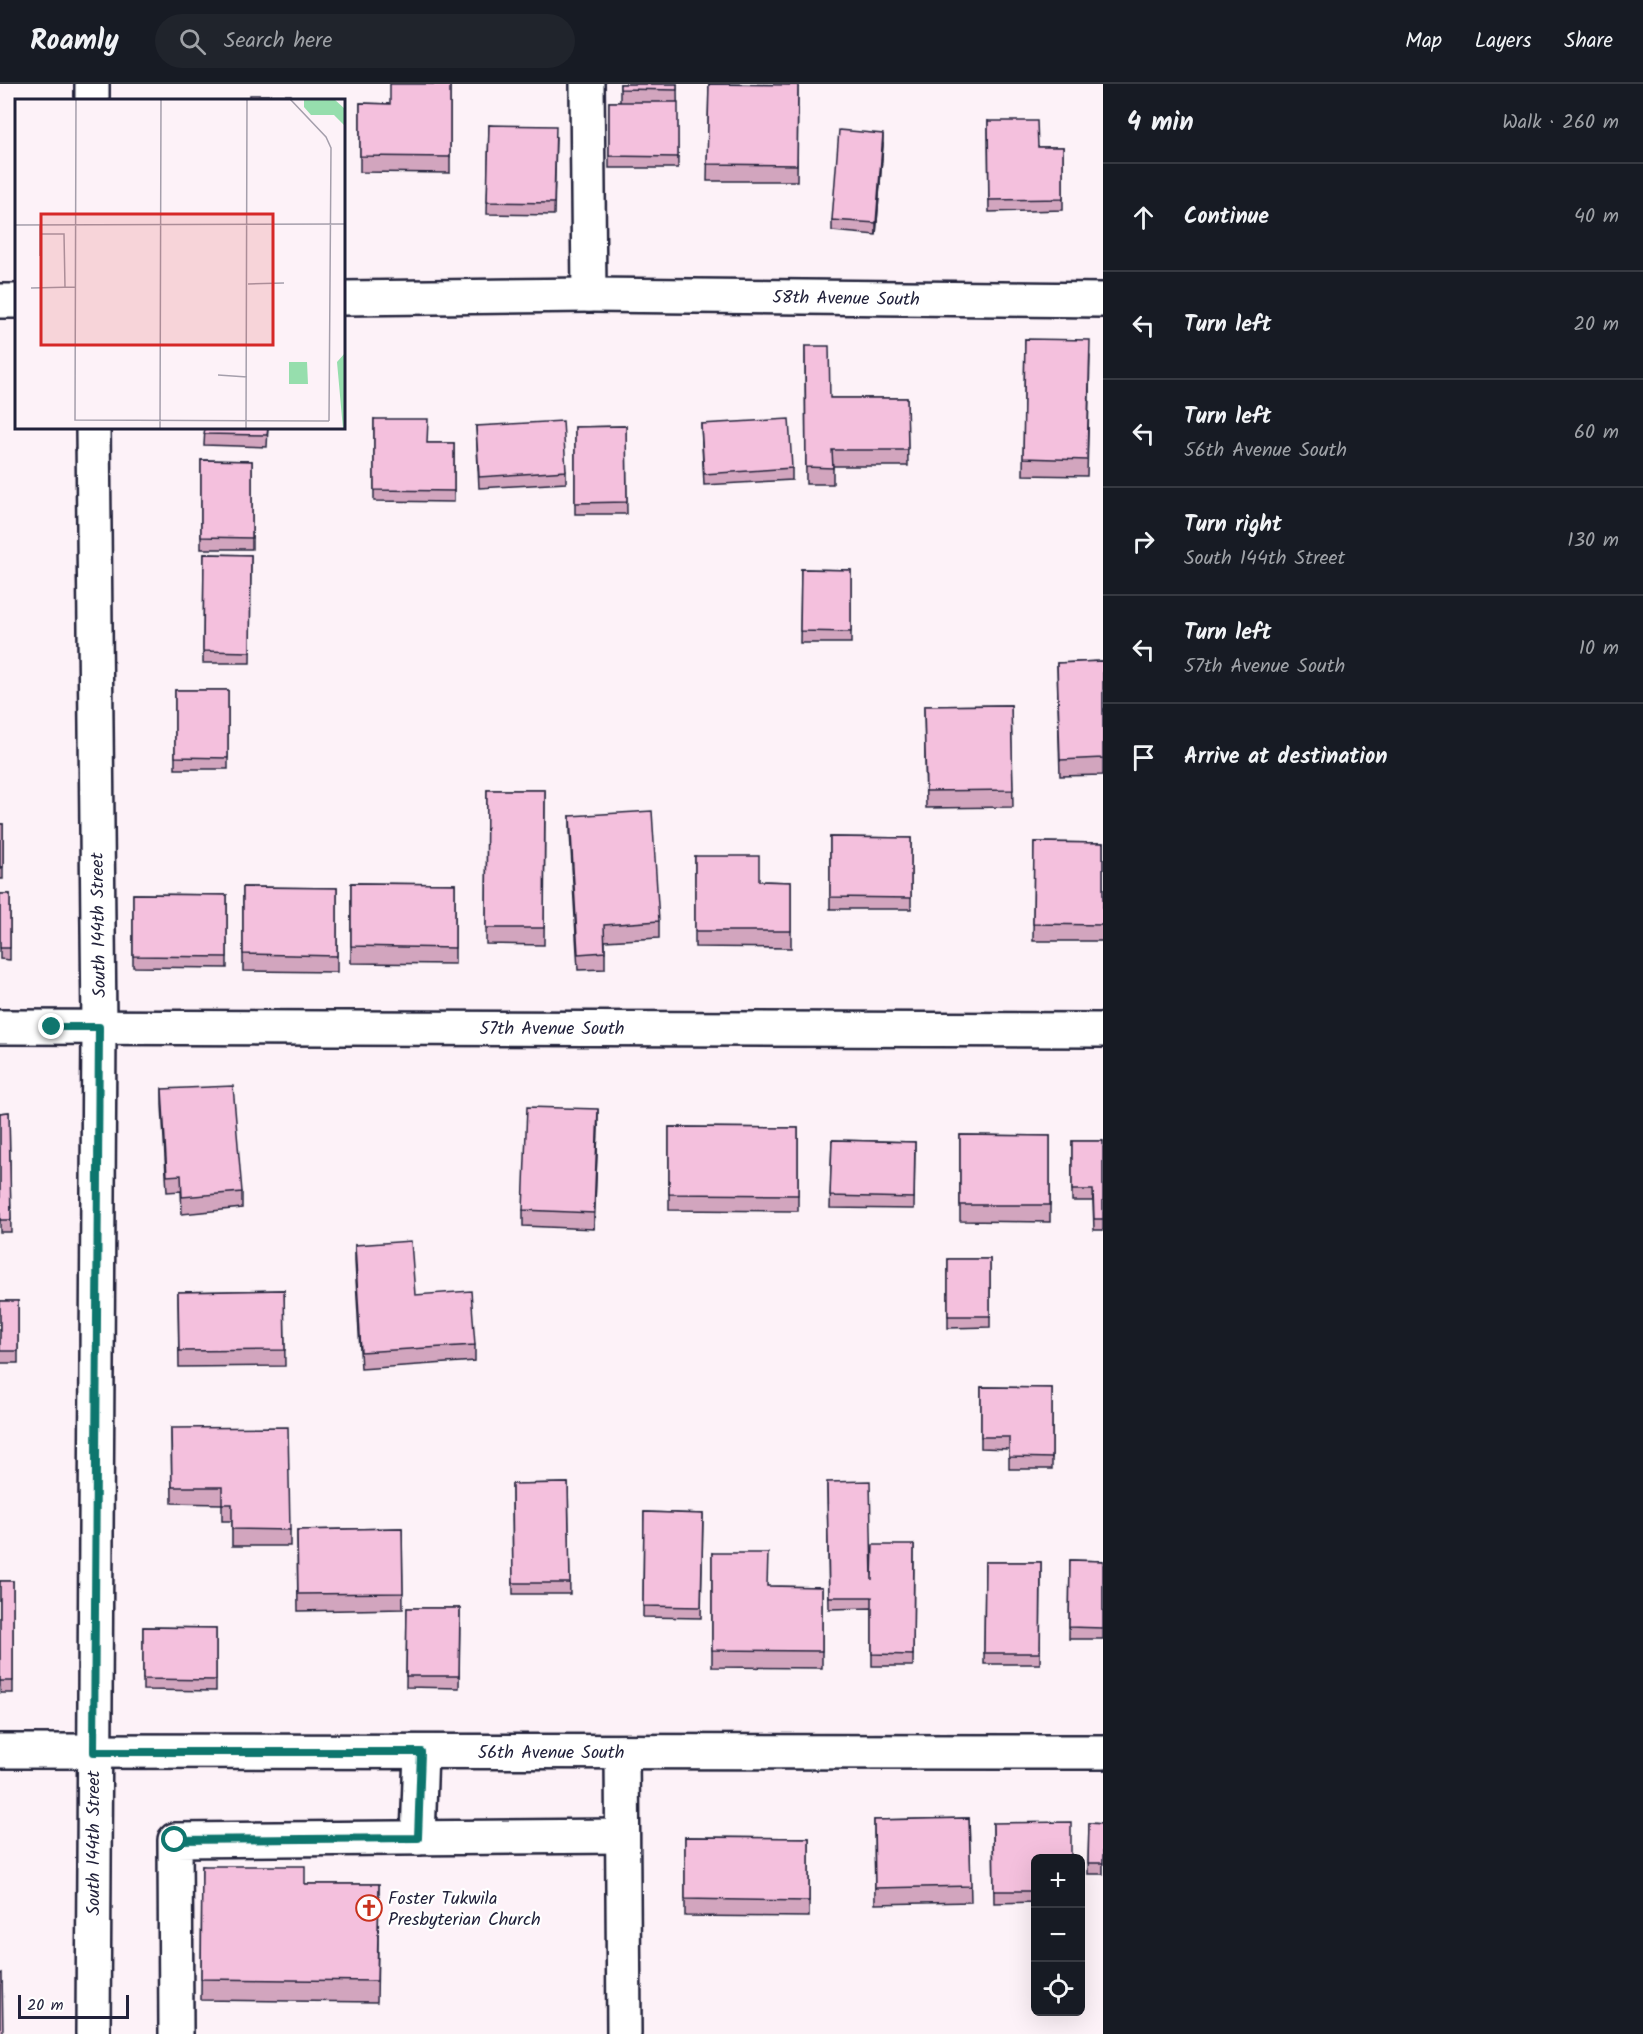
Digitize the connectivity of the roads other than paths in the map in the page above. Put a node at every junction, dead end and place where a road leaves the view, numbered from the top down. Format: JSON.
{"nodes":[{"id":1,"x":587,"y":84,"type":"edge"},
{"id":2,"x":589,"y":295,"type":"junction"},
{"id":3,"x":345,"y":298,"type":"edge"},
{"id":4,"x":1103,"y":300,"type":"edge"},
{"id":5,"x":93,"y":429,"type":"edge"},
{"id":6,"x":0,"y":1027,"type":"edge"},
{"id":7,"x":99,"y":1027,"type":"junction"},
{"id":8,"x":1103,"y":1030,"type":"edge"},
{"id":9,"x":0,"y":1751,"type":"edge"},
{"id":10,"x":94,"y":1752,"type":"junction"},
{"id":11,"x":421,"y":1752,"type":"junction"},
{"id":12,"x":622,"y":1752,"type":"junction"},
{"id":13,"x":1103,"y":1752,"type":"edge"},
{"id":14,"x":622,"y":1836,"type":"junction"},
{"id":15,"x":418,"y":1838,"type":"junction"},
{"id":16,"x":93,"y":2034,"type":"edge"},
{"id":17,"x":176,"y":2034,"type":"edge"},
{"id":18,"x":624,"y":2034,"type":"edge"}],
"edges":[{"from":1,"to":2,"type":"street"},
{"from":2,"to":3,"type":"street","name":"58th Avenue South"},
{"from":2,"to":4,"type":"street","name":"58th Avenue South"},
{"from":5,"to":7,"type":"street","name":"South 144th Street"},
{"from":6,"to":7,"type":"street","name":"57th Avenue South"},
{"from":7,"to":8,"type":"street","name":"57th Avenue South"},
{"from":7,"to":10,"type":"street","name":"South 144th Street"},
{"from":9,"to":10,"type":"street","name":"56th Avenue South"},
{"from":10,"to":11,"type":"street","name":"56th Avenue South"},
{"from":10,"to":16,"type":"street","name":"South 144th Street"},
{"from":11,"to":12,"type":"street","name":"56th Avenue South"},
{"from":11,"to":15,"type":"street"},
{"from":12,"to":13,"type":"street","name":"56th Avenue South"},
{"from":12,"to":14,"type":"street"},
{"from":14,"to":15,"type":"street"},
{"from":14,"to":18,"type":"street"},
{"from":15,"to":17,"type":"street"}]}
